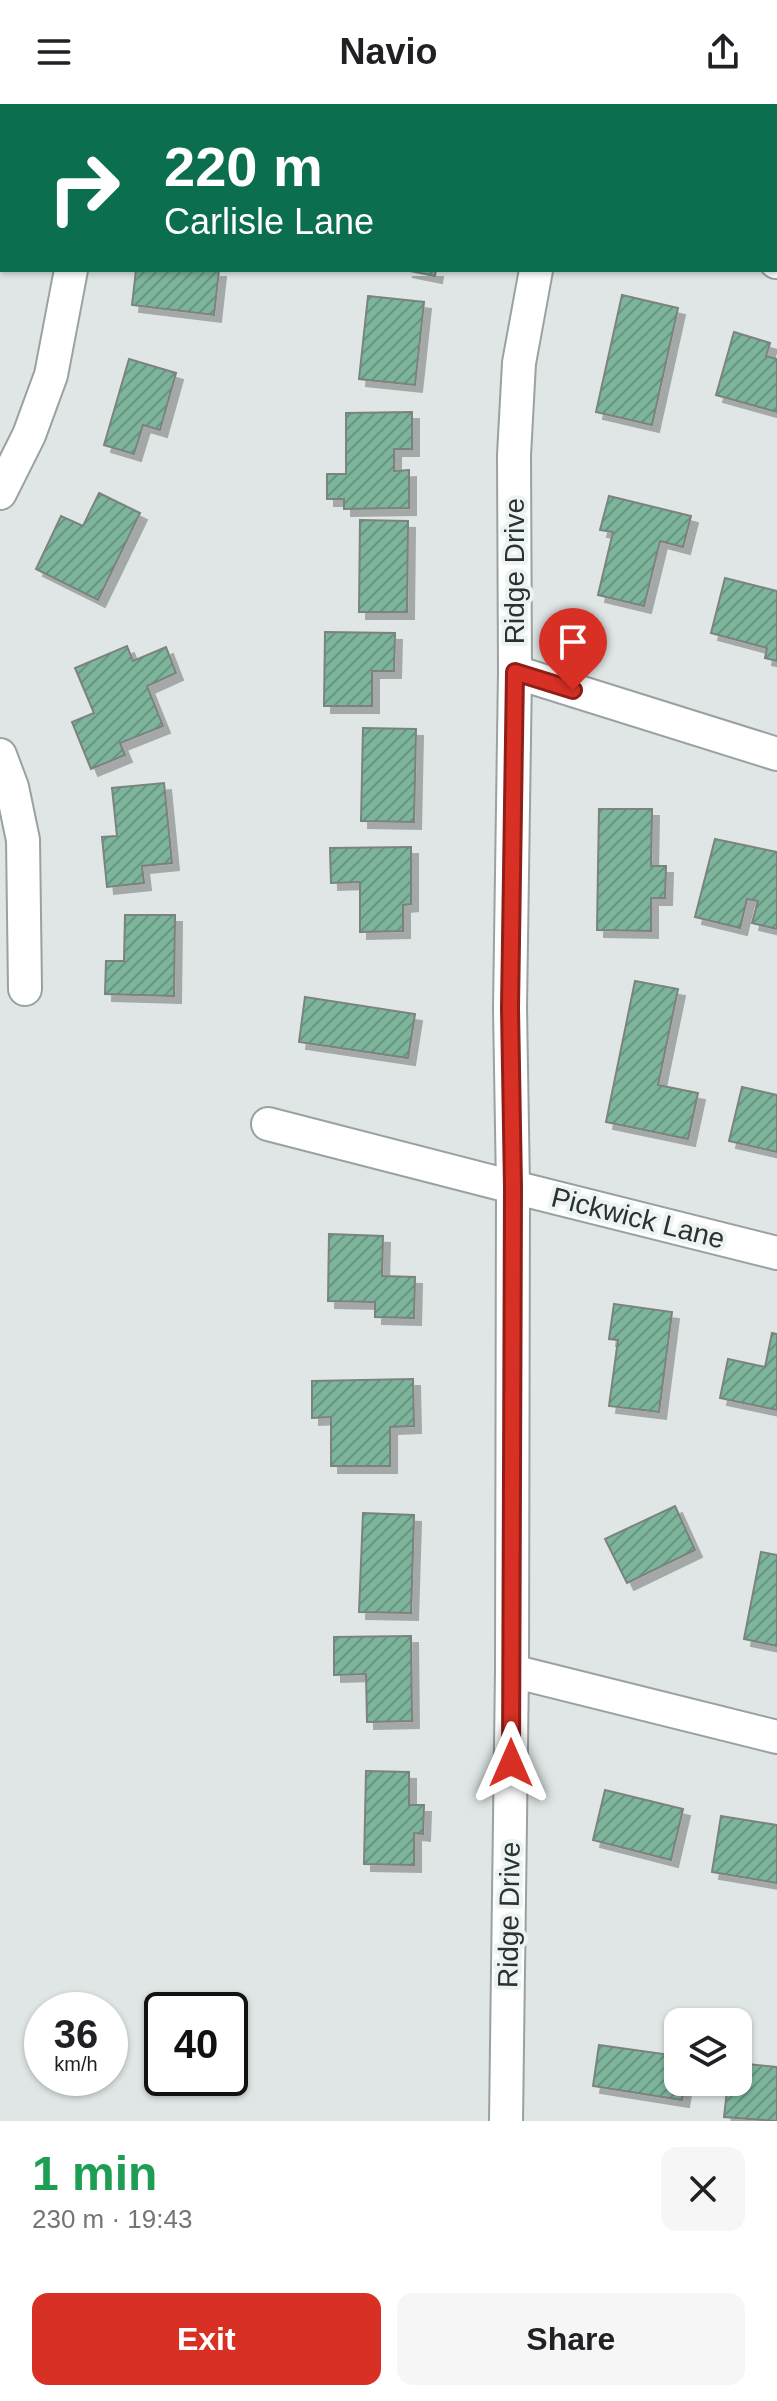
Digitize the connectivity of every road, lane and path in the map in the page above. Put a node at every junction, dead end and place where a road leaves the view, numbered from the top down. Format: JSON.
{"nodes":[{"id":1,"x":71,"y":272,"type":"edge"},
{"id":2,"x":536,"y":272,"type":"edge"},
{"id":3,"x":0,"y":493,"type":"edge"},
{"id":4,"x":515,"y":672,"type":"junction"},
{"id":5,"x":777,"y":754,"type":"edge"},
{"id":6,"x":0,"y":755,"type":"edge"},
{"id":7,"x":25,"y":989,"type":"dead end"},
{"id":8,"x":268,"y":1124,"type":"dead end"},
{"id":9,"x":513,"y":1187,"type":"junction"},
{"id":10,"x":777,"y":1253,"type":"edge"},
{"id":11,"x":512,"y":1671,"type":"junction"},
{"id":12,"x":777,"y":1737,"type":"edge"},
{"id":13,"x":506,"y":2121,"type":"edge"}],
"edges":[{"from":1,"to":3,"type":"street"},
{"from":2,"to":4,"type":"street","name":"Ridge Drive"},
{"from":4,"to":5,"type":"street"},
{"from":4,"to":9,"type":"street","name":"Ridge Drive"},
{"from":6,"to":7,"type":"street"},
{"from":8,"to":9,"type":"street","name":"Pickwick Lane"},
{"from":9,"to":10,"type":"street","name":"Pickwick Lane"},
{"from":9,"to":11,"type":"street","name":"Ridge Drive"},
{"from":11,"to":12,"type":"street"},
{"from":11,"to":13,"type":"street","name":"Ridge Drive"}]}
